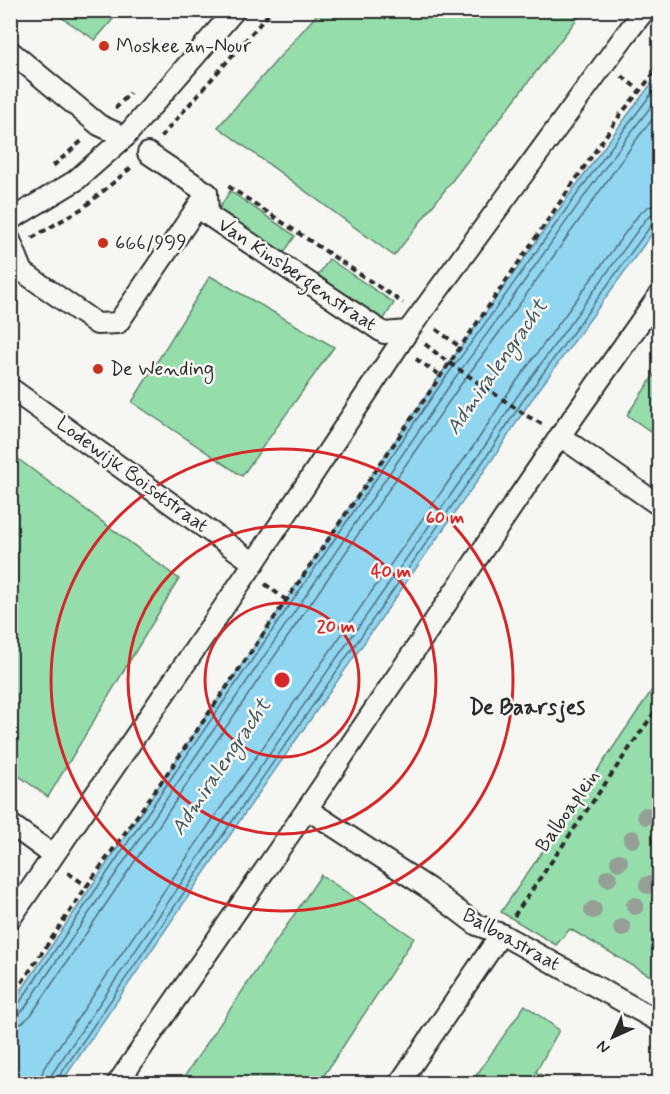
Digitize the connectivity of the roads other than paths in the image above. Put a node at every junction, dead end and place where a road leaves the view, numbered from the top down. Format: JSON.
{"nodes":[{"id":1,"x":235,"y":10,"type":"edge"},
{"id":2,"x":645,"y":10,"type":"edge"},
{"id":3,"x":10,"y":51,"type":"edge"},
{"id":4,"x":125,"y":137,"type":"junction"},
{"id":5,"x":148,"y":153,"type":"dead end"},
{"id":6,"x":207,"y":193,"type":"junction"},
{"id":7,"x":10,"y":220,"type":"edge"},
{"id":8,"x":11,"y":241,"type":"edge"},
{"id":9,"x":660,"y":294,"type":"edge"},
{"id":10,"x":408,"y":331,"type":"junction"},
{"id":11,"x":10,"y":388,"type":"edge"},
{"id":12,"x":553,"y":431,"type":"junction"},
{"id":13,"x":660,"y":506,"type":"edge"},
{"id":14,"x":254,"y":563,"type":"junction"},
{"id":15,"x":307,"y":809,"type":"junction"},
{"id":16,"x":10,"y":824,"type":"edge"},
{"id":17,"x":53,"y":855,"type":"junction"},
{"id":18,"x":10,"y":919,"type":"edge"},
{"id":19,"x":501,"y":934,"type":"junction"},
{"id":20,"x":660,"y":1022,"type":"edge"},
{"id":21,"x":117,"y":1083,"type":"edge"},
{"id":22,"x":399,"y":1083,"type":"edge"}],
"edges":[{"from":1,"to":4,"type":"street"},
{"from":2,"to":10,"type":"street"},
{"from":3,"to":4,"type":"street"},
{"from":4,"to":7,"type":"street"},
{"from":5,"to":6,"type":"street","name":"Van Kinsbergenstraat"},
{"from":6,"to":8,"type":"street"},
{"from":6,"to":10,"type":"street","name":"Van Kinsbergenstraat"},
{"from":9,"to":12,"type":"street"},
{"from":10,"to":14,"type":"street"},
{"from":11,"to":14,"type":"street","name":"Lodewijk Boisotstraat"},
{"from":12,"to":13,"type":"street"},
{"from":12,"to":15,"type":"street"},
{"from":14,"to":17,"type":"street"},
{"from":15,"to":19,"type":"street","name":"Balboastraat"},
{"from":15,"to":21,"type":"street"},
{"from":16,"to":17,"type":"street"},
{"from":17,"to":18,"type":"street"},
{"from":19,"to":20,"type":"street","name":"Balboastraat"},
{"from":19,"to":22,"type":"street"}]}
